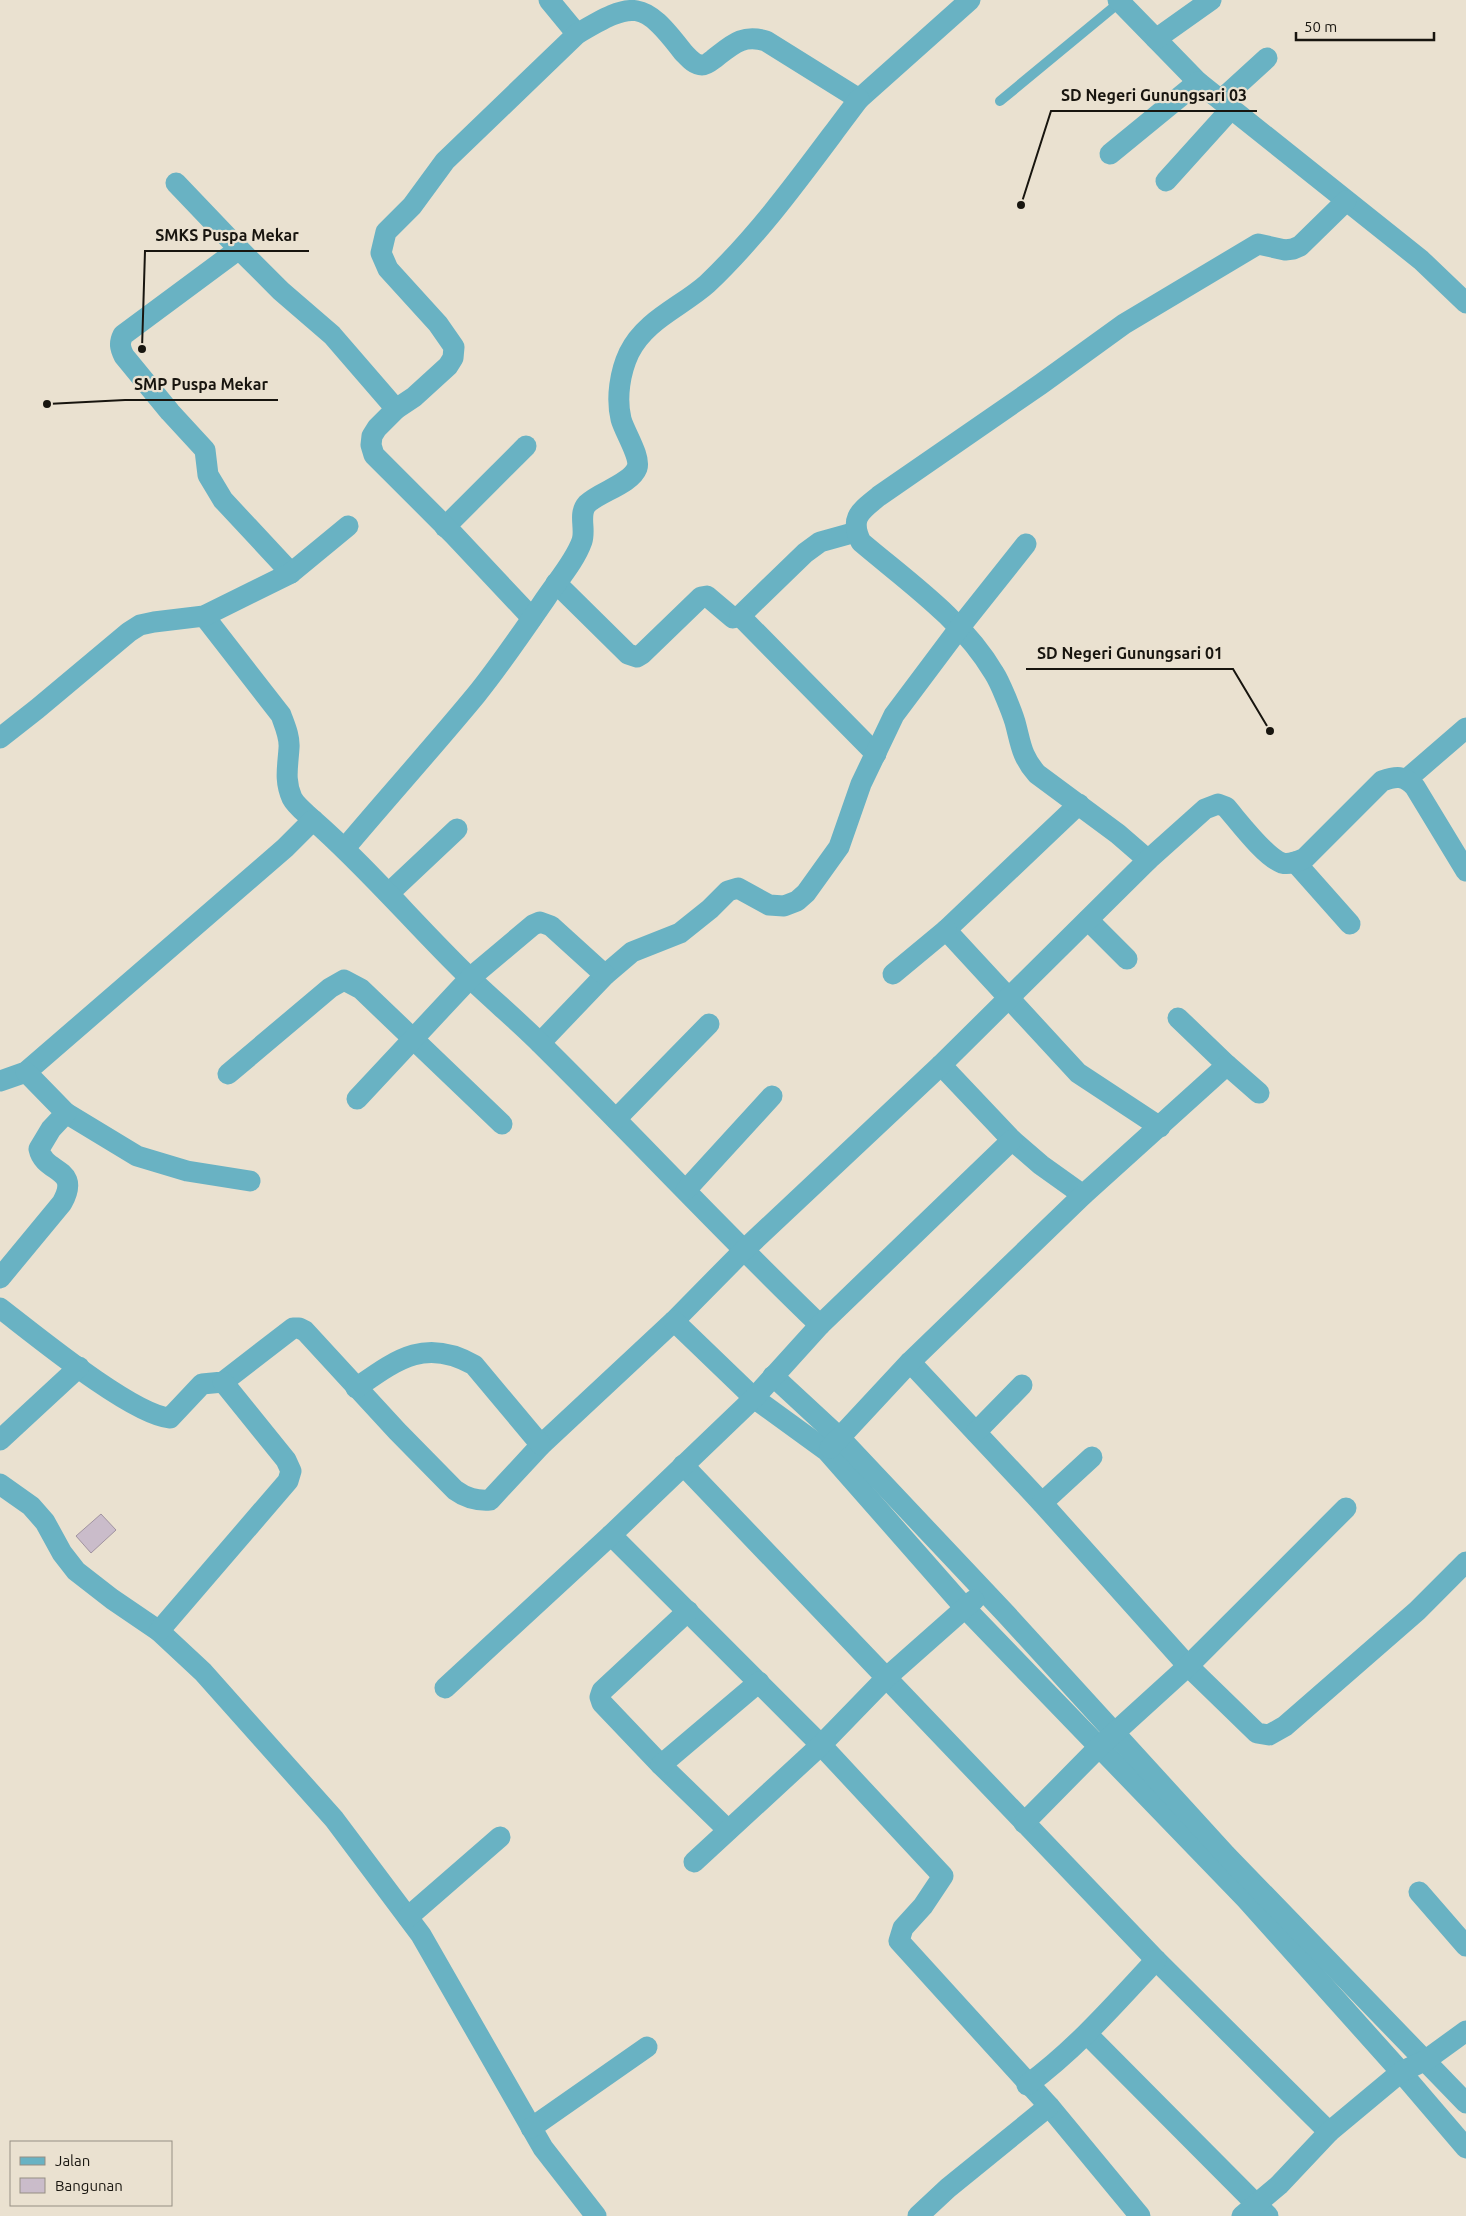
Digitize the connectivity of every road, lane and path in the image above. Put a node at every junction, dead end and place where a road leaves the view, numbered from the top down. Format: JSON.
{"nodes":[{"id":1,"x":549,"y":0,"type":"edge"},
{"id":2,"x":970,"y":0,"type":"edge"},
{"id":3,"x":1211,"y":0,"type":"edge"},
{"id":4,"x":1119,"y":1,"type":"edge"},
{"id":5,"x":619,"y":3,"type":"edge"},
{"id":6,"x":577,"y":34,"type":"junction"},
{"id":7,"x":1156,"y":39,"type":"junction"},
{"id":8,"x":1267,"y":58,"type":"dead end"},
{"id":9,"x":1198,"y":82,"type":"junction"},
{"id":10,"x":859,"y":99,"type":"junction"},
{"id":11,"x":1000,"y":100,"type":"dead end"},
{"id":12,"x":1226,"y":104,"type":"junction"},
{"id":13,"x":1110,"y":154,"type":"dead end"},
{"id":14,"x":1166,"y":181,"type":"dead end"},
{"id":15,"x":176,"y":183,"type":"dead end"},
{"id":16,"x":1346,"y":201,"type":"junction"},
{"id":17,"x":239,"y":249,"type":"junction"},
{"id":18,"x":1466,"y":303,"type":"edge"},
{"id":19,"x":396,"y":409,"type":"junction"},
{"id":20,"x":526,"y":446,"type":"dead end"},
{"id":21,"x":348,"y":526,"type":"dead end"},
{"id":22,"x":445,"y":526,"type":"junction"},
{"id":23,"x":856,"y":532,"type":"junction"},
{"id":24,"x":1026,"y":544,"type":"dead end"},
{"id":25,"x":291,"y":573,"type":"junction"},
{"id":26,"x":556,"y":583,"type":"junction"},
{"id":27,"x":204,"y":616,"type":"junction"},
{"id":28,"x":740,"y":616,"type":"junction"},
{"id":29,"x":532,"y":618,"type":"junction"},
{"id":30,"x":960,"y":626,"type":"junction"},
{"id":31,"x":1466,"y":728,"type":"edge"},
{"id":32,"x":0,"y":738,"type":"edge"},
{"id":33,"x":876,"y":754,"type":"junction"},
{"id":34,"x":1408,"y":779,"type":"junction"},
{"id":35,"x":1079,"y":804,"type":"junction"},
{"id":36,"x":313,"y":820,"type":"junction"},
{"id":37,"x":457,"y":829,"type":"dead end"},
{"id":38,"x":345,"y":848,"type":"junction"},
{"id":39,"x":1148,"y":860,"type":"junction"},
{"id":40,"x":1295,"y":862,"type":"junction"},
{"id":41,"x":1466,"y":871,"type":"edge"},
{"id":42,"x":389,"y":894,"type":"junction"},
{"id":43,"x":1088,"y":920,"type":"junction"},
{"id":44,"x":1350,"y":924,"type":"dead end"},
{"id":45,"x":946,"y":930,"type":"junction"},
{"id":46,"x":1127,"y":960,"type":"dead end"},
{"id":47,"x":894,"y":974,"type":"dead end"},
{"id":48,"x":605,"y":975,"type":"junction"},
{"id":49,"x":470,"y":978,"type":"junction"},
{"id":50,"x":1010,"y":999,"type":"junction"},
{"id":51,"x":1178,"y":1018,"type":"dead end"},
{"id":52,"x":709,"y":1024,"type":"dead end"},
{"id":53,"x":412,"y":1040,"type":"junction"},
{"id":54,"x":540,"y":1043,"type":"junction"},
{"id":55,"x":941,"y":1065,"type":"junction"},
{"id":56,"x":1227,"y":1065,"type":"junction"},
{"id":57,"x":26,"y":1072,"type":"junction"},
{"id":58,"x":228,"y":1074,"type":"dead end"},
{"id":59,"x":0,"y":1081,"type":"edge"},
{"id":60,"x":1259,"y":1093,"type":"dead end"},
{"id":61,"x":772,"y":1096,"type":"dead end"},
{"id":62,"x":357,"y":1099,"type":"dead end"},
{"id":63,"x":66,"y":1114,"type":"junction"},
{"id":64,"x":616,"y":1120,"type":"junction"},
{"id":65,"x":502,"y":1124,"type":"dead end"},
{"id":66,"x":1160,"y":1127,"type":"junction"},
{"id":67,"x":1012,"y":1140,"type":"junction"},
{"id":68,"x":250,"y":1181,"type":"dead end"},
{"id":69,"x":686,"y":1190,"type":"junction"},
{"id":70,"x":1083,"y":1195,"type":"junction"},
{"id":71,"x":743,"y":1251,"type":"junction"},
{"id":72,"x":0,"y":1278,"type":"edge"},
{"id":73,"x":0,"y":1308,"type":"edge"},
{"id":74,"x":674,"y":1321,"type":"junction"},
{"id":75,"x":820,"y":1325,"type":"junction"},
{"id":76,"x":910,"y":1362,"type":"junction"},
{"id":77,"x":79,"y":1367,"type":"junction"},
{"id":78,"x":773,"y":1376,"type":"junction"},
{"id":79,"x":224,"y":1382,"type":"junction"},
{"id":80,"x":1022,"y":1385,"type":"dead end"},
{"id":81,"x":356,"y":1388,"type":"junction"},
{"id":82,"x":754,"y":1398,"type":"junction"},
{"id":83,"x":976,"y":1432,"type":"junction"},
{"id":84,"x":0,"y":1440,"type":"edge"},
{"id":85,"x":834,"y":1444,"type":"junction"},
{"id":86,"x":541,"y":1445,"type":"junction"},
{"id":87,"x":1092,"y":1456,"type":"dead end"},
{"id":88,"x":683,"y":1465,"type":"junction"},
{"id":89,"x":1,"y":1487,"type":"edge"},
{"id":90,"x":1042,"y":1503,"type":"junction"},
{"id":91,"x":1346,"y":1508,"type":"dead end"},
{"id":92,"x":611,"y":1535,"type":"junction"},
{"id":93,"x":1466,"y":1562,"type":"edge"},
{"id":94,"x":984,"y":1591,"type":"junction"},
{"id":95,"x":965,"y":1608,"type":"junction"},
{"id":96,"x":688,"y":1611,"type":"junction"},
{"id":97,"x":159,"y":1631,"type":"junction"},
{"id":98,"x":1188,"y":1666,"type":"junction"},
{"id":99,"x":887,"y":1677,"type":"junction"},
{"id":100,"x":759,"y":1682,"type":"junction"},
{"id":101,"x":445,"y":1688,"type":"dead end"},
{"id":102,"x":1107,"y":1740,"type":"junction"},
{"id":103,"x":821,"y":1745,"type":"junction"},
{"id":104,"x":662,"y":1765,"type":"junction"},
{"id":105,"x":1024,"y":1823,"type":"junction"},
{"id":106,"x":728,"y":1830,"type":"junction"},
{"id":107,"x":500,"y":1837,"type":"dead end"},
{"id":108,"x":694,"y":1862,"type":"dead end"},
{"id":109,"x":1419,"y":1892,"type":"dead end"},
{"id":110,"x":408,"y":1917,"type":"junction"},
{"id":111,"x":1282,"y":1926,"type":"junction"},
{"id":112,"x":1466,"y":1946,"type":"edge"},
{"id":113,"x":1156,"y":1960,"type":"junction"},
{"id":114,"x":1466,"y":2031,"type":"edge"},
{"id":115,"x":1087,"y":2034,"type":"junction"},
{"id":116,"x":647,"y":2047,"type":"dead end"},
{"id":117,"x":1426,"y":2060,"type":"junction"},
{"id":118,"x":1401,"y":2072,"type":"junction"},
{"id":119,"x":1028,"y":2085,"type":"junction"},
{"id":120,"x":1466,"y":2103,"type":"edge"},
{"id":121,"x":1049,"y":2106,"type":"junction"},
{"id":122,"x":531,"y":2128,"type":"junction"},
{"id":123,"x":1329,"y":2132,"type":"junction"},
{"id":124,"x":1466,"y":2148,"type":"edge"},
{"id":125,"x":1256,"y":2212,"type":"edge"},
{"id":126,"x":596,"y":2216,"type":"edge"},
{"id":127,"x":918,"y":2216,"type":"edge"},
{"id":128,"x":1140,"y":2216,"type":"edge"}],
"edges":[{"from":1,"to":6,"type":"street"},
{"from":2,"to":10,"type":"street"},
{"from":3,"to":7,"type":"street"},
{"from":4,"to":7,"type":"street"},
{"from":4,"to":11,"type":"lane"},
{"from":5,"to":6,"type":"street"},
{"from":5,"to":10,"type":"street"},
{"from":6,"to":19,"type":"street"},
{"from":7,"to":9,"type":"street"},
{"from":8,"to":12,"type":"street"},
{"from":9,"to":12,"type":"street"},
{"from":9,"to":13,"type":"street"},
{"from":10,"to":26,"type":"street"},
{"from":12,"to":14,"type":"street"},
{"from":12,"to":16,"type":"street"},
{"from":15,"to":17,"type":"street"},
{"from":16,"to":18,"type":"street"},
{"from":16,"to":23,"type":"street"},
{"from":17,"to":19,"type":"street"},
{"from":17,"to":25,"type":"street"},
{"from":19,"to":22,"type":"street"},
{"from":20,"to":22,"type":"street"},
{"from":21,"to":25,"type":"street"},
{"from":22,"to":29,"type":"street"},
{"from":23,"to":28,"type":"street"},
{"from":23,"to":30,"type":"street"},
{"from":24,"to":30,"type":"street"},
{"from":25,"to":27,"type":"street"},
{"from":26,"to":28,"type":"street"},
{"from":26,"to":29,"type":"street"},
{"from":27,"to":32,"type":"street"},
{"from":27,"to":36,"type":"street"},
{"from":28,"to":33,"type":"street"},
{"from":29,"to":38,"type":"street"},
{"from":30,"to":33,"type":"street"},
{"from":30,"to":35,"type":"street"},
{"from":31,"to":34,"type":"street"},
{"from":33,"to":48,"type":"street"},
{"from":34,"to":40,"type":"street"},
{"from":34,"to":41,"type":"street"},
{"from":35,"to":39,"type":"street"},
{"from":35,"to":45,"type":"street"},
{"from":36,"to":38,"type":"street"},
{"from":36,"to":57,"type":"street"},
{"from":37,"to":42,"type":"street"},
{"from":38,"to":42,"type":"street"},
{"from":39,"to":40,"type":"street"},
{"from":39,"to":43,"type":"street"},
{"from":40,"to":44,"type":"street"},
{"from":42,"to":49,"type":"street"},
{"from":43,"to":46,"type":"street"},
{"from":43,"to":50,"type":"street"},
{"from":45,"to":47,"type":"street"},
{"from":45,"to":50,"type":"street"},
{"from":48,"to":49,"type":"street"},
{"from":48,"to":54,"type":"street"},
{"from":49,"to":53,"type":"street"},
{"from":49,"to":54,"type":"street"},
{"from":50,"to":55,"type":"street"},
{"from":50,"to":66,"type":"street"},
{"from":51,"to":56,"type":"street"},
{"from":52,"to":64,"type":"street"},
{"from":53,"to":58,"type":"street"},
{"from":53,"to":62,"type":"street"},
{"from":53,"to":65,"type":"street"},
{"from":54,"to":64,"type":"street"},
{"from":55,"to":67,"type":"street"},
{"from":55,"to":71,"type":"street"},
{"from":56,"to":60,"type":"street"},
{"from":56,"to":66,"type":"street"},
{"from":57,"to":59,"type":"street"},
{"from":57,"to":63,"type":"street"},
{"from":61,"to":69,"type":"street"},
{"from":63,"to":68,"type":"street"},
{"from":63,"to":72,"type":"street"},
{"from":64,"to":69,"type":"street"},
{"from":66,"to":70,"type":"street"},
{"from":67,"to":70,"type":"street"},
{"from":67,"to":75,"type":"street"},
{"from":69,"to":71,"type":"street"},
{"from":70,"to":76,"type":"street"},
{"from":71,"to":74,"type":"street"},
{"from":71,"to":75,"type":"street"},
{"from":73,"to":77,"type":"street"},
{"from":74,"to":82,"type":"street"},
{"from":74,"to":86,"type":"street"},
{"from":75,"to":78,"type":"street"},
{"from":76,"to":83,"type":"street"},
{"from":76,"to":85,"type":"street"},
{"from":77,"to":79,"type":"street"},
{"from":77,"to":84,"type":"street"},
{"from":78,"to":82,"type":"street"},
{"from":78,"to":85,"type":"street"},
{"from":79,"to":81,"type":"street"},
{"from":79,"to":97,"type":"street"},
{"from":80,"to":83,"type":"street"},
{"from":81,"to":86,"type":"street"},
{"from":81,"to":86,"type":"street"},
{"from":82,"to":85,"type":"street"},
{"from":82,"to":88,"type":"street"},
{"from":83,"to":90,"type":"street"},
{"from":85,"to":94,"type":"street"},
{"from":85,"to":95,"type":"street"},
{"from":87,"to":90,"type":"street"},
{"from":88,"to":92,"type":"street"},
{"from":88,"to":99,"type":"street"},
{"from":89,"to":97,"type":"street"},
{"from":90,"to":98,"type":"street"},
{"from":91,"to":98,"type":"street"},
{"from":92,"to":96,"type":"street"},
{"from":92,"to":101,"type":"street"},
{"from":93,"to":98,"type":"street"},
{"from":94,"to":95,"type":"street"},
{"from":94,"to":102,"type":"street"},
{"from":95,"to":99,"type":"street"},
{"from":95,"to":102,"type":"street"},
{"from":96,"to":100,"type":"street"},
{"from":96,"to":104,"type":"street"},
{"from":97,"to":110,"type":"street"},
{"from":98,"to":102,"type":"street"},
{"from":99,"to":103,"type":"street"},
{"from":99,"to":105,"type":"street"},
{"from":100,"to":103,"type":"street"},
{"from":100,"to":104,"type":"street"},
{"from":102,"to":105,"type":"street"},
{"from":102,"to":111,"type":"street"},
{"from":103,"to":106,"type":"street"},
{"from":103,"to":119,"type":"street"},
{"from":104,"to":106,"type":"street"},
{"from":105,"to":113,"type":"street"},
{"from":106,"to":108,"type":"street"},
{"from":107,"to":110,"type":"street"},
{"from":109,"to":112,"type":"street"},
{"from":110,"to":122,"type":"street"},
{"from":111,"to":117,"type":"street"},
{"from":111,"to":118,"type":"street"},
{"from":113,"to":115,"type":"street"},
{"from":113,"to":123,"type":"street"},
{"from":114,"to":117,"type":"street"},
{"from":115,"to":119,"type":"street"},
{"from":115,"to":125,"type":"street"},
{"from":116,"to":122,"type":"street"},
{"from":117,"to":118,"type":"street"},
{"from":117,"to":120,"type":"street"},
{"from":118,"to":123,"type":"street"},
{"from":118,"to":124,"type":"street"},
{"from":119,"to":121,"type":"street"},
{"from":121,"to":127,"type":"street"},
{"from":121,"to":128,"type":"street"},
{"from":122,"to":126,"type":"street"},
{"from":123,"to":125,"type":"street"}]}
